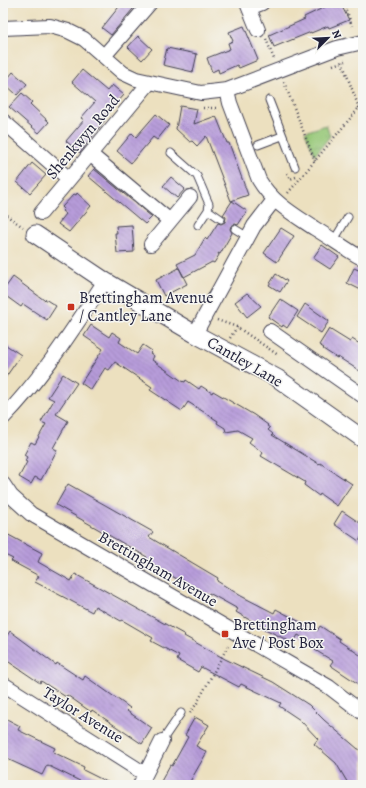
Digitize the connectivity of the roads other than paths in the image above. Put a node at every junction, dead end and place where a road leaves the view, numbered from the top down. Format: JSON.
{"nodes":[{"id":1,"x":150,"y":3,"type":"edge"},
{"id":2,"x":252,"y":5,"type":"edge"},
{"id":3,"x":3,"y":28,"type":"edge"},
{"id":4,"x":358,"y":29,"type":"edge"},
{"id":5,"x":258,"y":30,"type":"road end"},
{"id":6,"x":363,"y":42,"type":"edge"},
{"id":7,"x":337,"y":48,"type":"junction"},
{"id":8,"x":104,"y":56,"type":"junction"},
{"id":9,"x":150,"y":82,"type":"junction"},
{"id":10,"x":227,"y":90,"type":"junction"},
{"id":11,"x":269,"y":100,"type":"dead end"},
{"id":12,"x":3,"y":121,"type":"edge"},
{"id":13,"x":282,"y":136,"type":"junction"},
{"id":14,"x":258,"y":145,"type":"dead end"},
{"id":15,"x":171,"y":153,"type":"dead end"},
{"id":16,"x":90,"y":154,"type":"junction"},
{"id":17,"x":295,"y":167,"type":"dead end"},
{"id":18,"x":70,"y":178,"type":"junction"},
{"id":19,"x":190,"y":197,"type":"dead end"},
{"id":20,"x":274,"y":200,"type":"junction"},
{"id":21,"x":208,"y":210,"type":"junction"},
{"id":22,"x":41,"y":212,"type":"dead end"},
{"id":23,"x":348,"y":217,"type":"dead end"},
{"id":24,"x":221,"y":219,"type":"dead end"},
{"id":25,"x":170,"y":221,"type":"junction"},
{"id":26,"x":198,"y":225,"type":"dead end"},
{"id":27,"x":235,"y":228,"type":"dead end"},
{"id":28,"x":35,"y":234,"type":"road end"},
{"id":29,"x":248,"y":237,"type":"junction"},
{"id":30,"x":334,"y":240,"type":"junction"},
{"id":31,"x":151,"y":244,"type":"dead end"},
{"id":32,"x":363,"y":258,"type":"edge"},
{"id":33,"x":105,"y":281,"type":"junction"},
{"id":34,"x":270,"y":331,"type":"dead end"},
{"id":35,"x":195,"y":334,"type":"junction"},
{"id":36,"x":363,"y":396,"type":"edge"},
{"id":37,"x":3,"y":418,"type":"edge"},
{"id":38,"x":363,"y":439,"type":"edge"},
{"id":39,"x":3,"y":484,"type":"edge"},
{"id":40,"x":3,"y":684,"type":"edge"},
{"id":41,"x":363,"y":713,"type":"edge"},
{"id":42,"x":184,"y":714,"type":"road end"},
{"id":43,"x":162,"y":741,"type":"joint"},
{"id":44,"x":143,"y":780,"type":"edge"}],
"edges":[{"from":1,"to":8,"type":"street"},
{"from":2,"to":5,"type":"street"},
{"from":3,"to":8,"type":"street"},
{"from":4,"to":7,"type":"street"},
{"from":6,"to":7,"type":"street"},
{"from":7,"to":10,"type":"street"},
{"from":8,"to":9,"type":"street"},
{"from":9,"to":10,"type":"street"},
{"from":9,"to":16,"type":"street","name":"Shenkwyn Road"},
{"from":10,"to":20,"type":"street"},
{"from":11,"to":13,"type":"lane"},
{"from":12,"to":18,"type":"street"},
{"from":13,"to":14,"type":"lane"},
{"from":13,"to":17,"type":"lane"},
{"from":15,"to":21,"type":"lane"},
{"from":16,"to":18,"type":"street","name":"Shenkwyn Road"},
{"from":16,"to":25,"type":"street"},
{"from":18,"to":22,"type":"street","name":"Shenkwyn Road"},
{"from":19,"to":25,"type":"street"},
{"from":20,"to":29,"type":"street"},
{"from":20,"to":30,"type":"street"},
{"from":21,"to":24,"type":"lane"},
{"from":21,"to":26,"type":"lane"},
{"from":23,"to":30,"type":"lane"},
{"from":25,"to":31,"type":"street"},
{"from":27,"to":29,"type":"lane"},
{"from":28,"to":33,"type":"street","name":"Cantley Lane"},
{"from":29,"to":35,"type":"street"},
{"from":30,"to":32,"type":"street"},
{"from":33,"to":35,"type":"street","name":"Cantley Lane"},
{"from":33,"to":37,"type":"street"},
{"from":34,"to":36,"type":"street"},
{"from":35,"to":38,"type":"street","name":"Cantley Lane"},
{"from":39,"to":41,"type":"street","name":"Brettingham Avenue"},
{"from":40,"to":44,"type":"street","name":"Taylor Avenue"},
{"from":42,"to":43,"type":"lane"},
{"from":43,"to":44,"type":"street"}]}
